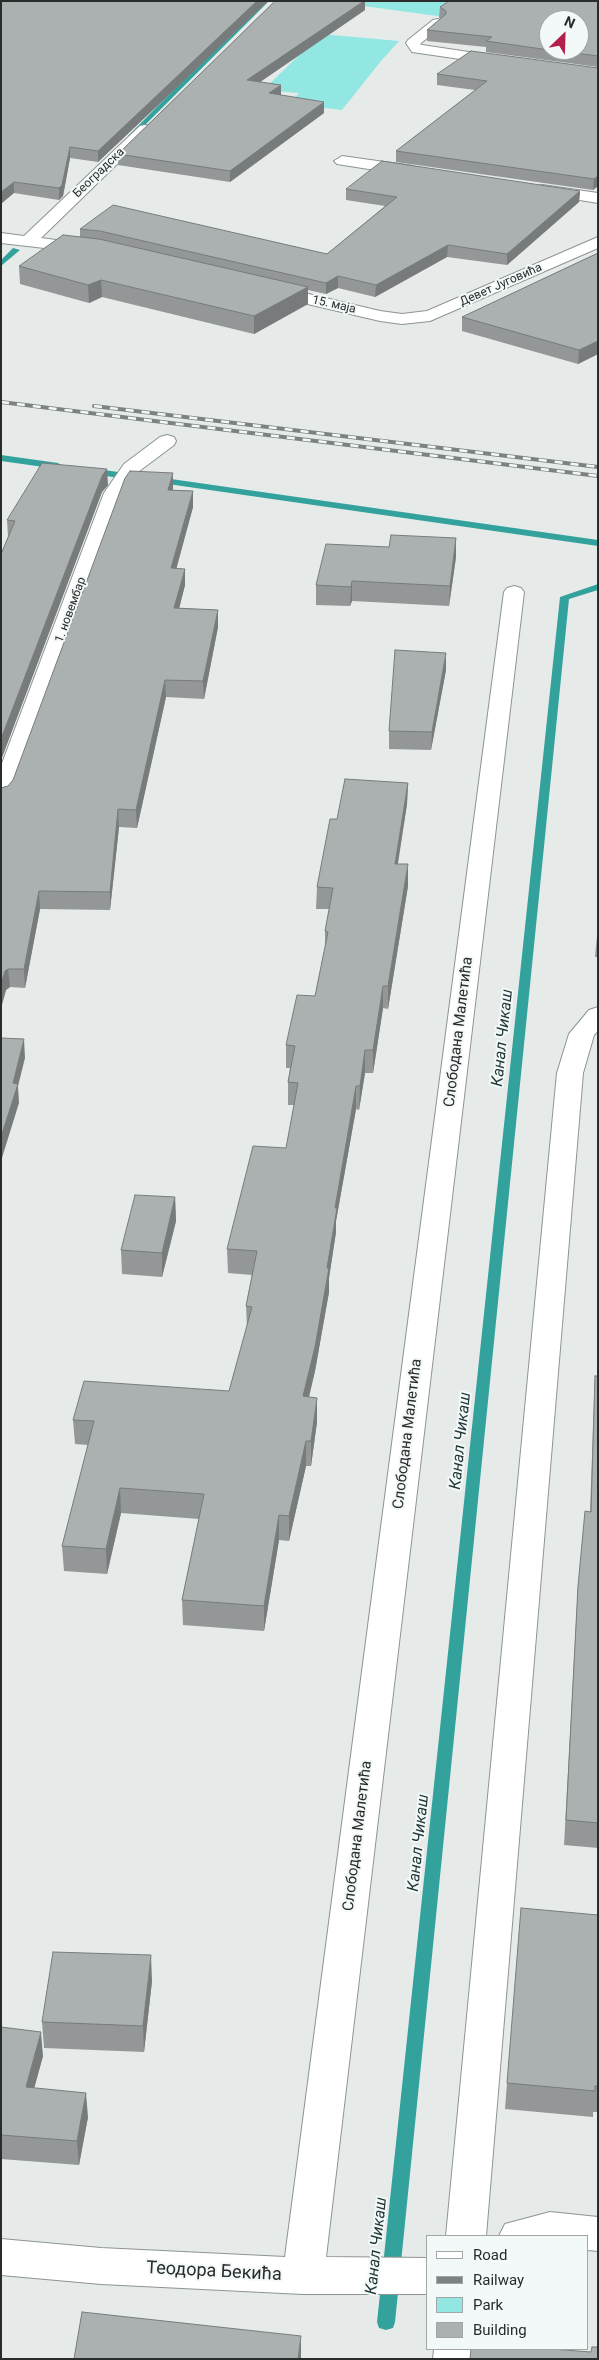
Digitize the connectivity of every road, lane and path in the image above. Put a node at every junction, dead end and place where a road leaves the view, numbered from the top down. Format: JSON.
{"nodes":[{"id":1,"x":438,"y":23,"type":"edge"},
{"id":2,"x":520,"y":63,"type":"edge"},
{"id":3,"x":156,"y":118,"type":"edge"},
{"id":4,"x":342,"y":161,"type":"dead end"},
{"id":5,"x":430,"y":174,"type":"edge"},
{"id":6,"x":529,"y":188,"type":"edge"},
{"id":7,"x":598,"y":198,"type":"edge"},
{"id":8,"x":1,"y":238,"type":"edge"},
{"id":9,"x":28,"y":241,"type":"junction"},
{"id":10,"x":598,"y":242,"type":"edge"},
{"id":11,"x":100,"y":249,"type":"edge"},
{"id":12,"x":255,"y":286,"type":"edge"},
{"id":13,"x":402,"y":319,"type":"joint"},
{"id":14,"x":167,"y":441,"type":"dead end"},
{"id":15,"x":514,"y":592,"type":"dead end"},
{"id":16,"x":1,"y":797,"type":"edge"},
{"id":17,"x":598,"y":1015,"type":"edge"},
{"id":18,"x":598,"y":2234,"type":"edge"},
{"id":19,"x":466,"y":2235,"type":"edge"},
{"id":20,"x":523,"y":2235,"type":"edge"},
{"id":21,"x":1,"y":2257,"type":"edge"},
{"id":22,"x":316,"y":2276,"type":"junction"},
{"id":23,"x":426,"y":2276,"type":"edge"}],
"edges":[{"from":1,"to":2,"type":"street"},
{"from":3,"to":9,"type":"street","name":"Београдска"},
{"from":4,"to":5,"type":"street"},
{"from":6,"to":7,"type":"street"},
{"from":8,"to":9,"type":"street"},
{"from":9,"to":11,"type":"street"},
{"from":10,"to":13,"type":"street","name":"Девет Југовића"},
{"from":12,"to":13,"type":"street","name":"15. маја"},
{"from":14,"to":16,"type":"street","name":"1. новембар"},
{"from":15,"to":22,"type":"street","name":"Слободана Малетића"},
{"from":17,"to":19,"type":"street"},
{"from":18,"to":20,"type":"street"},
{"from":21,"to":22,"type":"street","name":"Теодора Бекића"},
{"from":22,"to":23,"type":"street","name":"Теодора Бекића"}]}
